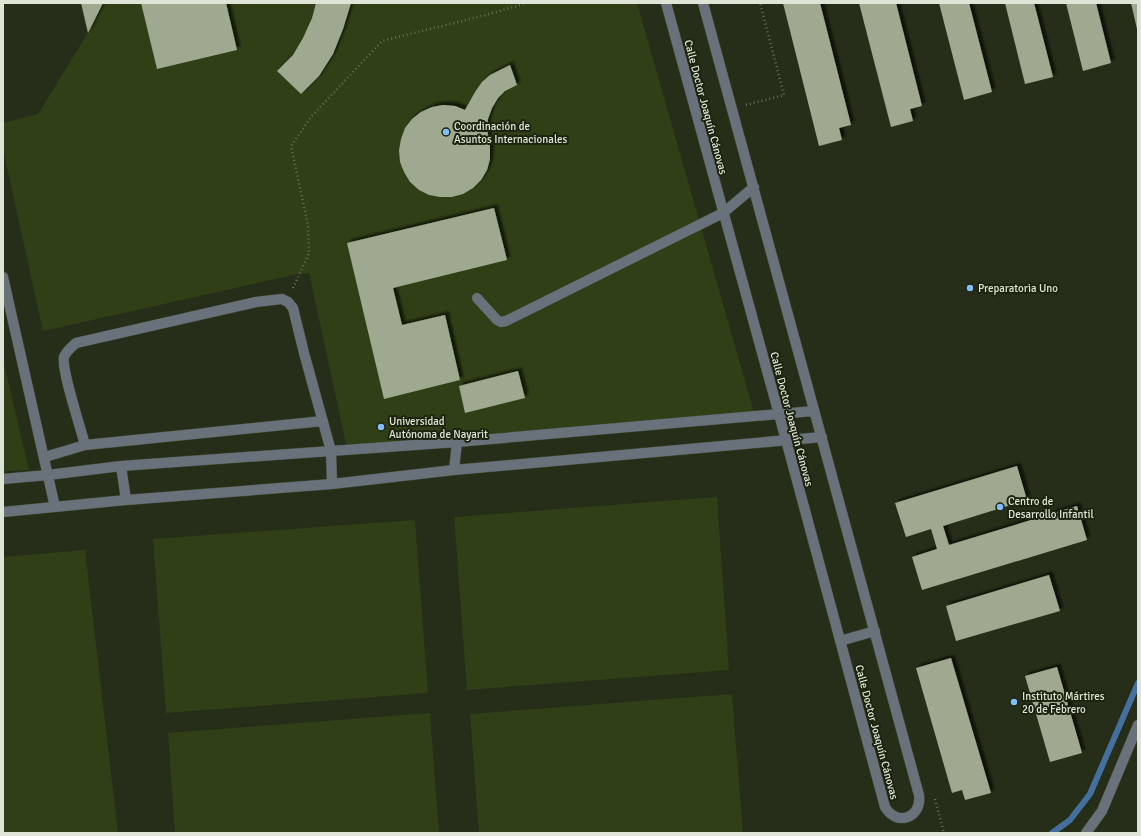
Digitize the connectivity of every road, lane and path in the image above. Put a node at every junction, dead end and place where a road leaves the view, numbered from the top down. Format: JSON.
{"nodes":[{"id":1,"x":528,"y":3,"type":"edge"},
{"id":2,"x":666,"y":3,"type":"edge"},
{"id":3,"x":703,"y":3,"type":"edge"},
{"id":4,"x":760,"y":3,"type":"edge"},
{"id":5,"x":746,"y":105,"type":"dead end"},
{"id":6,"x":754,"y":187,"type":"junction"},
{"id":7,"x":723,"y":213,"type":"junction"},
{"id":8,"x":3,"y":277,"type":"edge"},
{"id":9,"x":477,"y":298,"type":"dead end"},
{"id":10,"x":288,"y":302,"type":"junction"},
{"id":11,"x":814,"y":411,"type":"junction"},
{"id":12,"x":779,"y":414,"type":"junction"},
{"id":13,"x":323,"y":421,"type":"junction"},
{"id":14,"x":822,"y":437,"type":"junction"},
{"id":15,"x":786,"y":440,"type":"junction"},
{"id":16,"x":457,"y":442,"type":"junction"},
{"id":17,"x":85,"y":445,"type":"junction"},
{"id":18,"x":331,"y":451,"type":"junction"},
{"id":19,"x":45,"y":457,"type":"junction"},
{"id":20,"x":121,"y":466,"type":"junction"},
{"id":21,"x":454,"y":470,"type":"junction"},
{"id":22,"x":48,"y":475,"type":"junction"},
{"id":23,"x":3,"y":479,"type":"edge"},
{"id":24,"x":332,"y":484,"type":"junction"},
{"id":25,"x":126,"y":500,"type":"junction"},
{"id":26,"x":55,"y":507,"type":"junction"},
{"id":27,"x":3,"y":512,"type":"edge"},
{"id":28,"x":875,"y":631,"type":"junction"},
{"id":29,"x":840,"y":641,"type":"junction"},
{"id":30,"x":1138,"y":725,"type":"edge"},
{"id":31,"x":1086,"y":833,"type":"edge"}],
"edges":[{"from":1,"to":10,"type":"path"},
{"from":2,"to":7,"type":"street","name":"Calle Doctor Joaquín Cánovas"},
{"from":3,"to":6,"type":"street","name":"Calle Doctor Joaquín Cánovas"},
{"from":4,"to":5,"type":"path"},
{"from":6,"to":7,"type":"street"},
{"from":6,"to":11,"type":"street","name":"Calle Doctor Joaquín Cánovas"},
{"from":7,"to":9,"type":"street"},
{"from":7,"to":12,"type":"street","name":"Calle Doctor Joaquín Cánovas"},
{"from":8,"to":19,"type":"street"},
{"from":10,"to":13,"type":"street"},
{"from":10,"to":17,"type":"street"},
{"from":11,"to":12,"type":"street"},
{"from":11,"to":14,"type":"street","name":"Calle Doctor Joaquín Cánovas"},
{"from":12,"to":15,"type":"street","name":"Calle Doctor Joaquín Cánovas"},
{"from":12,"to":16,"type":"street"},
{"from":13,"to":17,"type":"street"},
{"from":13,"to":18,"type":"street"},
{"from":14,"to":15,"type":"street"},
{"from":14,"to":28,"type":"street","name":"Calle Doctor Joaquín Cánovas"},
{"from":15,"to":21,"type":"street"},
{"from":15,"to":29,"type":"street","name":"Calle Doctor Joaquín Cánovas"},
{"from":16,"to":18,"type":"street"},
{"from":16,"to":21,"type":"street"},
{"from":17,"to":19,"type":"street"},
{"from":18,"to":20,"type":"street"},
{"from":18,"to":24,"type":"street"},
{"from":19,"to":22,"type":"street"},
{"from":20,"to":22,"type":"street"},
{"from":20,"to":25,"type":"street"},
{"from":21,"to":24,"type":"street"},
{"from":22,"to":23,"type":"street"},
{"from":22,"to":26,"type":"street"},
{"from":24,"to":25,"type":"street"},
{"from":25,"to":26,"type":"street"},
{"from":26,"to":27,"type":"street"},
{"from":28,"to":29,"type":"street"},
{"from":28,"to":29,"type":"street","name":"Calle Doctor Joaquín Cánovas"},
{"from":30,"to":31,"type":"street"}]}
